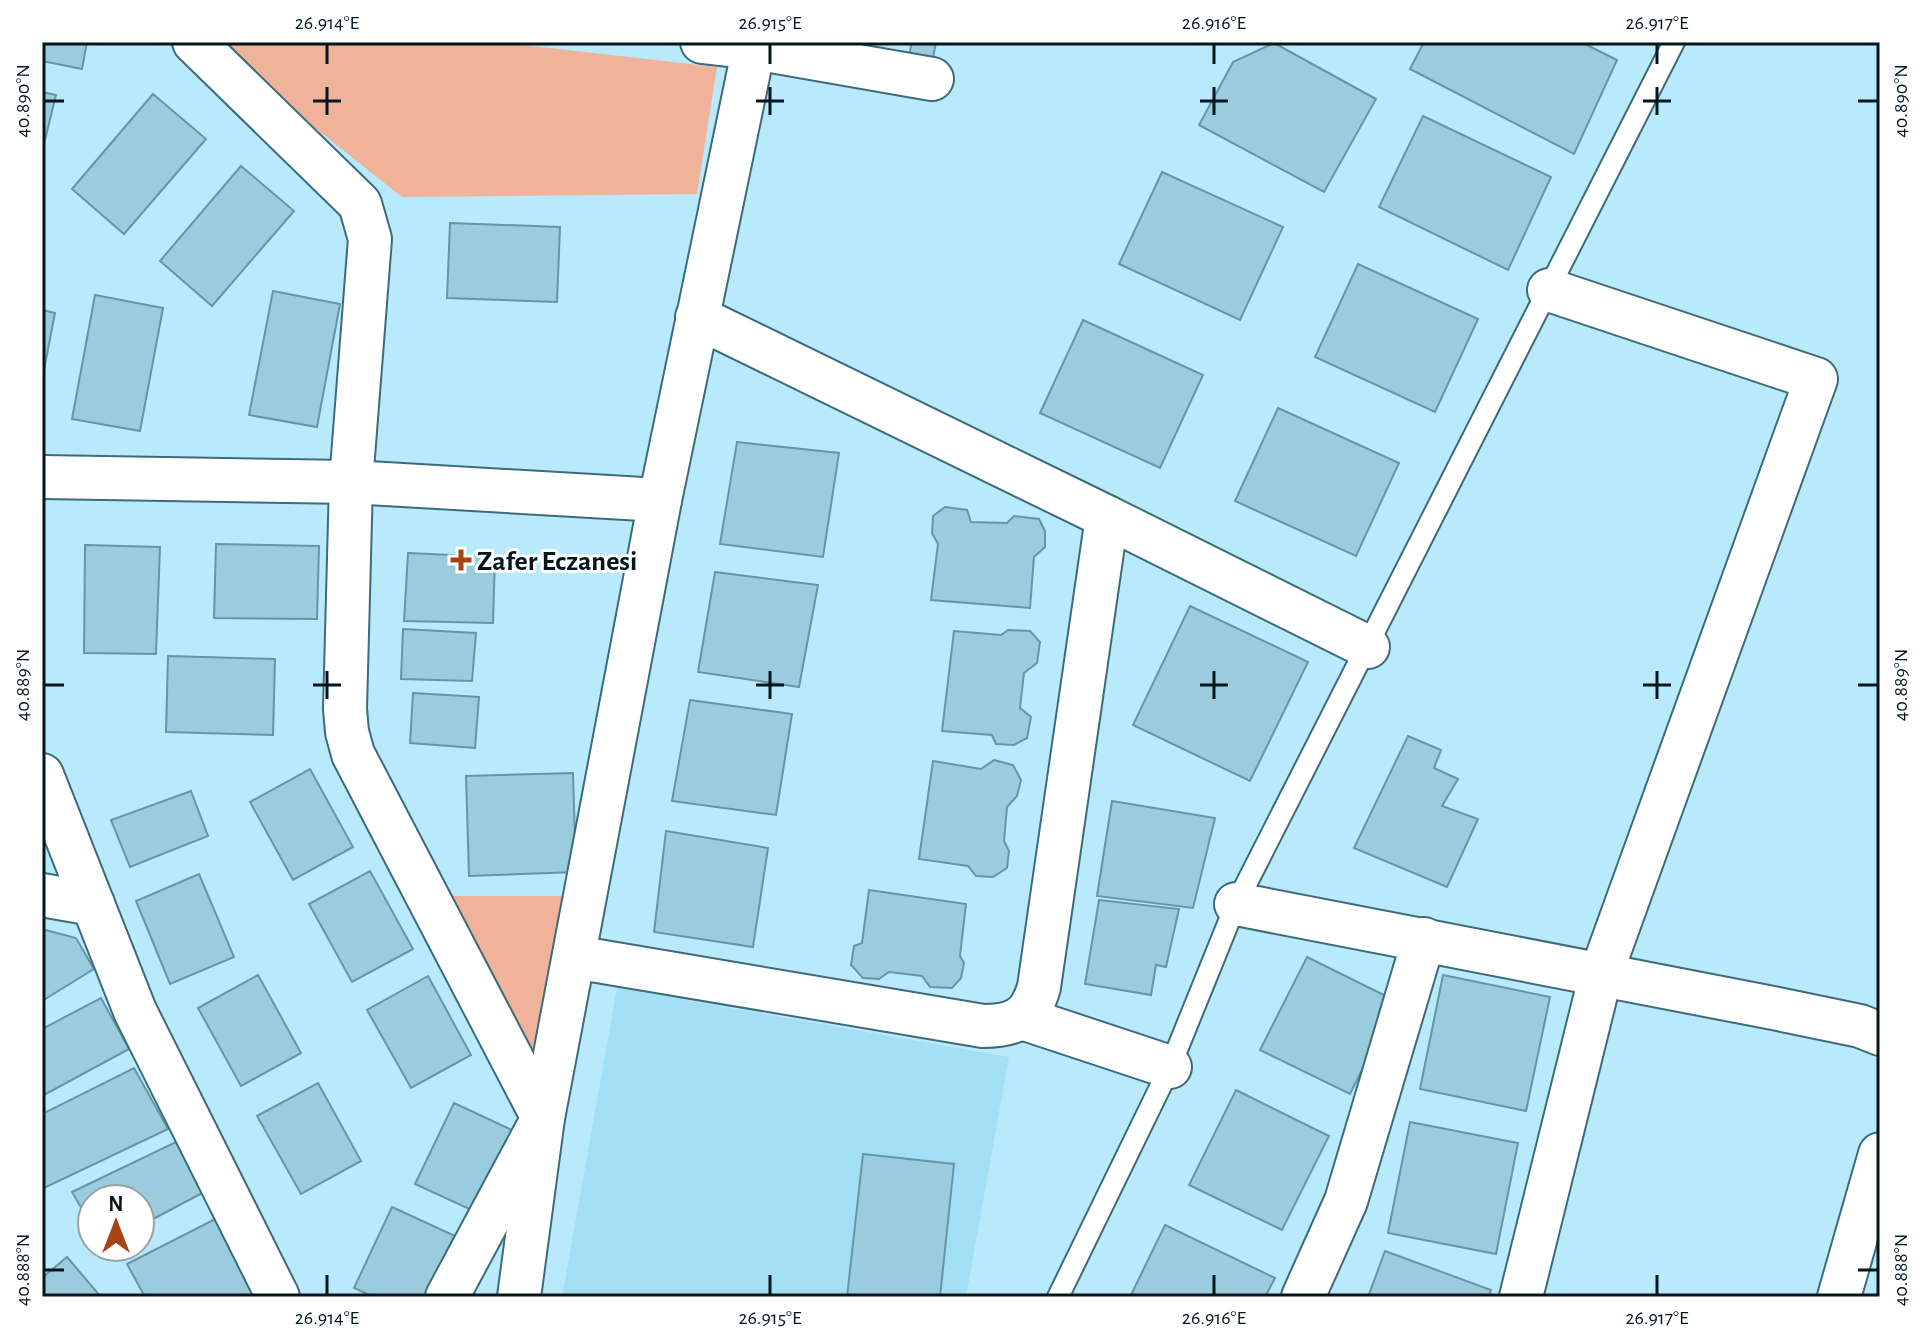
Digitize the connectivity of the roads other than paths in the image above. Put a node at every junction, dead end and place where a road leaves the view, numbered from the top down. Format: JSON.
{"nodes":[{"id":1,"x":194,"y":42,"type":"edge"},
{"id":2,"x":702,"y":42,"type":"edge"},
{"id":3,"x":1674,"y":42,"type":"edge"},
{"id":4,"x":755,"y":45,"type":"edge"},
{"id":5,"x":932,"y":79,"type":"dead end"},
{"id":6,"x":1549,"y":290,"type":"junction"},
{"id":7,"x":697,"y":317,"type":"junction"},
{"id":8,"x":42,"y":477,"type":"edge"},
{"id":9,"x":351,"y":482,"type":"junction"},
{"id":10,"x":660,"y":500,"type":"junction"},
{"id":11,"x":1107,"y":517,"type":"junction"},
{"id":12,"x":1368,"y":647,"type":"junction"},
{"id":13,"x":42,"y":775,"type":"edge"},
{"id":14,"x":42,"y":895,"type":"edge"},
{"id":15,"x":93,"y":904,"type":"junction"},
{"id":16,"x":1236,"y":904,"type":"junction"},
{"id":17,"x":1424,"y":939,"type":"junction"},
{"id":18,"x":574,"y":957,"type":"junction"},
{"id":19,"x":1601,"y":974,"type":"junction"},
{"id":20,"x":1022,"y":1018,"type":"junction"},
{"id":21,"x":1880,"y":1034,"type":"edge"},
{"id":22,"x":1170,"y":1067,"type":"junction"},
{"id":23,"x":543,"y":1118,"type":"junction"},
{"id":24,"x":1880,"y":1154,"type":"edge"},
{"id":25,"x":278,"y":1297,"type":"edge"},
{"id":26,"x":447,"y":1297,"type":"edge"},
{"id":27,"x":519,"y":1297,"type":"edge"},
{"id":28,"x":1058,"y":1297,"type":"edge"},
{"id":29,"x":1303,"y":1297,"type":"edge"},
{"id":30,"x":1521,"y":1297,"type":"edge"},
{"id":31,"x":1839,"y":1297,"type":"edge"}],
"edges":[{"from":1,"to":9,"type":"street"},
{"from":2,"to":4,"type":"street"},
{"from":3,"to":6,"type":"lane"},
{"from":4,"to":5,"type":"street"},
{"from":4,"to":7,"type":"street"},
{"from":6,"to":12,"type":"lane"},
{"from":6,"to":19,"type":"street"},
{"from":7,"to":10,"type":"street"},
{"from":7,"to":11,"type":"street"},
{"from":8,"to":9,"type":"street"},
{"from":9,"to":10,"type":"street"},
{"from":9,"to":23,"type":"street"},
{"from":10,"to":18,"type":"street"},
{"from":11,"to":12,"type":"street"},
{"from":11,"to":20,"type":"street"},
{"from":12,"to":16,"type":"lane"},
{"from":13,"to":15,"type":"street"},
{"from":14,"to":15,"type":"street"},
{"from":15,"to":25,"type":"street"},
{"from":16,"to":17,"type":"street"},
{"from":16,"to":22,"type":"lane"},
{"from":17,"to":19,"type":"street"},
{"from":17,"to":29,"type":"street"},
{"from":18,"to":20,"type":"street"},
{"from":18,"to":23,"type":"street"},
{"from":19,"to":21,"type":"street"},
{"from":19,"to":30,"type":"street"},
{"from":20,"to":22,"type":"street"},
{"from":22,"to":28,"type":"lane"},
{"from":23,"to":26,"type":"street"},
{"from":23,"to":27,"type":"street"},
{"from":24,"to":31,"type":"street"}]}
